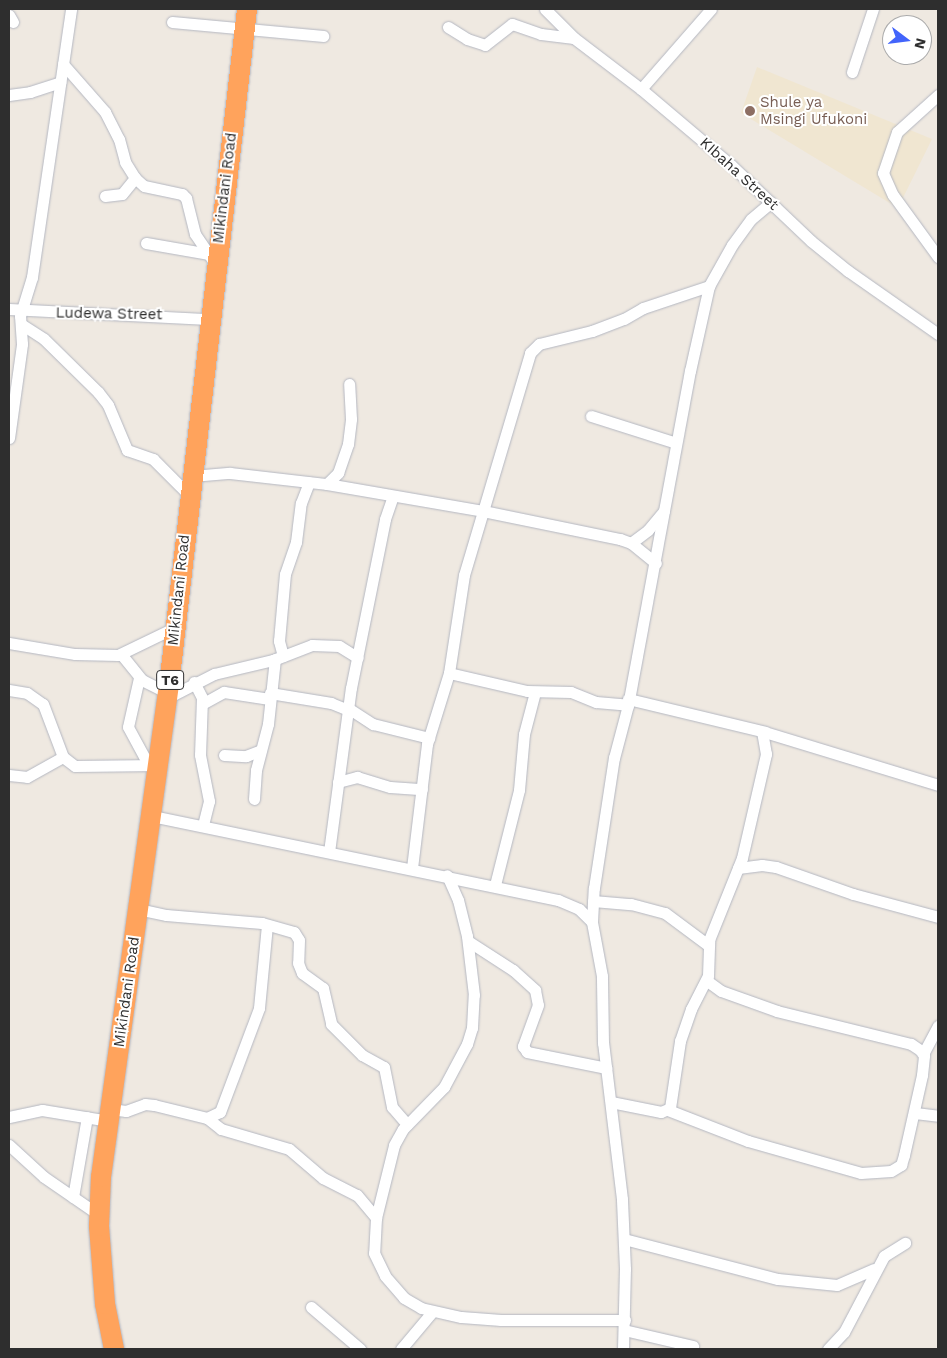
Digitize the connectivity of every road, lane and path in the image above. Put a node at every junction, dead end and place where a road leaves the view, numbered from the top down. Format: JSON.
{"nodes":[{"id":1,"x":71,"y":9,"type":"edge"},
{"id":2,"x":545,"y":9,"type":"edge"},
{"id":3,"x":711,"y":9,"type":"edge"},
{"id":4,"x":873,"y":9,"type":"edge"},
{"id":5,"x":246,"y":18,"type":"edge"},
{"id":6,"x":172,"y":22,"type":"dead end"},
{"id":7,"x":448,"y":28,"type":"dead end"},
{"id":8,"x":323,"y":36,"type":"dead end"},
{"id":9,"x":574,"y":38,"type":"junction"},
{"id":10,"x":63,"y":64,"type":"junction"},
{"id":11,"x":852,"y":72,"type":"dead end"},
{"id":12,"x":60,"y":82,"type":"junction"},
{"id":13,"x":642,"y":89,"type":"junction"},
{"id":14,"x":9,"y":95,"type":"edge"},
{"id":15,"x":938,"y":95,"type":"edge"},
{"id":16,"x":135,"y":178,"type":"junction"},
{"id":17,"x":105,"y":196,"type":"dead end"},
{"id":18,"x":771,"y":202,"type":"junction"},
{"id":19,"x":146,"y":244,"type":"dead end"},
{"id":20,"x":938,"y":257,"type":"edge"},
{"id":21,"x":212,"y":260,"type":"junction"},
{"id":22,"x":710,"y":286,"type":"junction"},
{"id":23,"x":12,"y":308,"type":"edge"},
{"id":24,"x":209,"y":319,"type":"junction"},
{"id":25,"x":21,"y":324,"type":"junction"},
{"id":26,"x":938,"y":334,"type":"edge"},
{"id":27,"x":349,"y":384,"type":"dead end"},
{"id":28,"x":591,"y":416,"type":"dead end"},
{"id":29,"x":9,"y":438,"type":"edge"},
{"id":30,"x":676,"y":443,"type":"junction"},
{"id":31,"x":309,"y":482,"type":"junction"},
{"id":32,"x":327,"y":484,"type":"junction"},
{"id":33,"x":190,"y":485,"type":"junction"},
{"id":34,"x":393,"y":496,"type":"junction"},
{"id":35,"x":666,"y":508,"type":"junction"},
{"id":36,"x":484,"y":511,"type":"junction"},
{"id":37,"x":631,"y":543,"type":"junction"},
{"id":38,"x":656,"y":563,"type":"junction"},
{"id":39,"x":176,"y":627,"type":"junction"},
{"id":40,"x":9,"y":643,"type":"edge"},
{"id":41,"x":121,"y":654,"type":"junction"},
{"id":42,"x":279,"y":658,"type":"junction"},
{"id":43,"x":358,"y":658,"type":"junction"},
{"id":44,"x":449,"y":673,"type":"junction"},
{"id":45,"x":139,"y":678,"type":"junction"},
{"id":46,"x":194,"y":682,"type":"junction"},
{"id":47,"x":9,"y":690,"type":"edge"},
{"id":48,"x":535,"y":692,"type":"junction"},
{"id":49,"x":168,"y":695,"type":"junction"},
{"id":50,"x":269,"y":696,"type":"junction"},
{"id":51,"x":628,"y":702,"type":"junction"},
{"id":52,"x":202,"y":704,"type":"junction"},
{"id":53,"x":348,"y":709,"type":"junction"},
{"id":54,"x":762,"y":732,"type":"junction"},
{"id":55,"x":429,"y":738,"type":"junction"},
{"id":56,"x":259,"y":751,"type":"junction"},
{"id":57,"x":224,"y":755,"type":"dead end"},
{"id":58,"x":63,"y":757,"type":"junction"},
{"id":59,"x":153,"y":764,"type":"junction"},
{"id":60,"x":9,"y":775,"type":"edge"},
{"id":61,"x":338,"y":782,"type":"junction"},
{"id":62,"x":938,"y":785,"type":"edge"},
{"id":63,"x":422,"y":789,"type":"junction"},
{"id":64,"x":254,"y":799,"type":"dead end"},
{"id":65,"x":152,"y":816,"type":"junction"},
{"id":66,"x":203,"y":825,"type":"junction"},
{"id":67,"x":329,"y":852,"type":"junction"},
{"id":68,"x":412,"y":868,"type":"junction"},
{"id":69,"x":738,"y":868,"type":"junction"},
{"id":70,"x":447,"y":875,"type":"junction"},
{"id":71,"x":495,"y":886,"type":"junction"},
{"id":72,"x":593,"y":901,"type":"junction"},
{"id":73,"x":138,"y":909,"type":"junction"},
{"id":74,"x":938,"y":917,"type":"edge"},
{"id":75,"x":592,"y":922,"type":"junction"},
{"id":76,"x":267,"y":925,"type":"junction"},
{"id":77,"x":468,"y":941,"type":"junction"},
{"id":78,"x":708,"y":945,"type":"junction"},
{"id":79,"x":707,"y":981,"type":"junction"},
{"id":80,"x":938,"y":1026,"type":"edge"},
{"id":81,"x":923,"y":1054,"type":"junction"},
{"id":82,"x":606,"y":1068,"type":"junction"},
{"id":83,"x":611,"y":1102,"type":"junction"},
{"id":84,"x":668,"y":1110,"type":"junction"},
{"id":85,"x":915,"y":1113,"type":"junction"},
{"id":86,"x":110,"y":1115,"type":"junction"},
{"id":87,"x":938,"y":1116,"type":"edge"},
{"id":88,"x":9,"y":1117,"type":"edge"},
{"id":89,"x":87,"y":1117,"type":"junction"},
{"id":90,"x":207,"y":1118,"type":"junction"},
{"id":91,"x":408,"y":1124,"type":"junction"},
{"id":92,"x":9,"y":1145,"type":"edge"},
{"id":93,"x":73,"y":1198,"type":"junction"},
{"id":94,"x":100,"y":1215,"type":"junction"},
{"id":95,"x":376,"y":1218,"type":"junction"},
{"id":96,"x":624,"y":1239,"type":"junction"},
{"id":97,"x":905,"y":1243,"type":"dead end"},
{"id":98,"x":874,"y":1269,"type":"junction"},
{"id":99,"x":311,"y":1307,"type":"dead end"},
{"id":100,"x":432,"y":1312,"type":"junction"},
{"id":101,"x":624,"y":1325,"type":"junction"},
{"id":102,"x":693,"y":1346,"type":"dead end"},
{"id":103,"x":114,"y":1349,"type":"edge"},
{"id":104,"x":360,"y":1349,"type":"edge"},
{"id":105,"x":401,"y":1349,"type":"edge"},
{"id":106,"x":623,"y":1349,"type":"edge"},
{"id":107,"x":828,"y":1349,"type":"edge"}],
"edges":[{"from":1,"to":10,"type":"street"},
{"from":2,"to":9,"type":"street","name":"KIbaha Street"},
{"from":3,"to":13,"type":"street"},
{"from":4,"to":11,"type":"street"},
{"from":5,"to":6,"type":"street"},
{"from":5,"to":8,"type":"street"},
{"from":5,"to":21,"type":"highway","name":"Mikindani Road","number":"T6"},
{"from":7,"to":9,"type":"street"},
{"from":9,"to":13,"type":"street","name":"KIbaha Street"},
{"from":10,"to":12,"type":"street"},
{"from":10,"to":16,"type":"street"},
{"from":12,"to":14,"type":"street"},
{"from":12,"to":23,"type":"street"},
{"from":13,"to":18,"type":"street","name":"KIbaha Street"},
{"from":15,"to":20,"type":"street"},
{"from":16,"to":17,"type":"street"},
{"from":16,"to":21,"type":"street"},
{"from":18,"to":22,"type":"street"},
{"from":18,"to":26,"type":"street","name":"KIbaha Street"},
{"from":19,"to":21,"type":"street"},
{"from":21,"to":24,"type":"highway","name":"Mikindani Road","number":"T6"},
{"from":22,"to":30,"type":"street"},
{"from":22,"to":36,"type":"street"},
{"from":23,"to":24,"type":"street","name":"Ludewa Street"},
{"from":23,"to":25,"type":"street"},
{"from":24,"to":33,"type":"highway","name":"Mikindani Road","number":"T6"},
{"from":25,"to":29,"type":"street"},
{"from":25,"to":33,"type":"street"},
{"from":27,"to":32,"type":"street"},
{"from":28,"to":30,"type":"street"},
{"from":30,"to":35,"type":"street"},
{"from":31,"to":32,"type":"street"},
{"from":31,"to":33,"type":"street"},
{"from":31,"to":42,"type":"street"},
{"from":32,"to":34,"type":"street"},
{"from":33,"to":39,"type":"highway","name":"Mikindani Road","number":"T6"},
{"from":34,"to":36,"type":"street"},
{"from":34,"to":43,"type":"street"},
{"from":35,"to":37,"type":"street"},
{"from":35,"to":38,"type":"street"},
{"from":36,"to":37,"type":"street"},
{"from":36,"to":44,"type":"street"},
{"from":37,"to":38,"type":"street"},
{"from":38,"to":51,"type":"street"},
{"from":39,"to":41,"type":"street"},
{"from":39,"to":49,"type":"highway","name":"Mikindani Road","number":"T6"},
{"from":40,"to":41,"type":"street"},
{"from":41,"to":45,"type":"street"},
{"from":42,"to":43,"type":"street"},
{"from":42,"to":46,"type":"street"},
{"from":42,"to":50,"type":"street"},
{"from":43,"to":53,"type":"street"},
{"from":44,"to":48,"type":"street"},
{"from":44,"to":55,"type":"street"},
{"from":45,"to":49,"type":"street"},
{"from":45,"to":59,"type":"street"},
{"from":46,"to":49,"type":"street"},
{"from":46,"to":52,"type":"street"},
{"from":47,"to":58,"type":"street"},
{"from":48,"to":51,"type":"street"},
{"from":48,"to":71,"type":"street"},
{"from":49,"to":59,"type":"highway","name":"Mikindani Road","number":"T6"},
{"from":50,"to":52,"type":"street"},
{"from":50,"to":53,"type":"street"},
{"from":50,"to":56,"type":"street"},
{"from":51,"to":54,"type":"street"},
{"from":51,"to":72,"type":"street"},
{"from":52,"to":66,"type":"street"},
{"from":53,"to":55,"type":"street"},
{"from":53,"to":61,"type":"street"},
{"from":54,"to":62,"type":"street"},
{"from":54,"to":69,"type":"street"},
{"from":55,"to":63,"type":"street"},
{"from":56,"to":57,"type":"street"},
{"from":56,"to":64,"type":"street"},
{"from":58,"to":59,"type":"street"},
{"from":58,"to":60,"type":"street"},
{"from":59,"to":65,"type":"highway","name":"Mikindani Road","number":"T6"},
{"from":61,"to":63,"type":"street"},
{"from":61,"to":67,"type":"street"},
{"from":63,"to":68,"type":"street"},
{"from":65,"to":66,"type":"street"},
{"from":65,"to":73,"type":"highway","name":"Mikindani Road","number":"T6"},
{"from":66,"to":67,"type":"street"},
{"from":67,"to":68,"type":"street"},
{"from":68,"to":70,"type":"street"},
{"from":69,"to":74,"type":"street"},
{"from":69,"to":78,"type":"street"},
{"from":70,"to":71,"type":"street"},
{"from":70,"to":77,"type":"street"},
{"from":71,"to":75,"type":"street"},
{"from":72,"to":75,"type":"street"},
{"from":72,"to":78,"type":"street"},
{"from":73,"to":76,"type":"street"},
{"from":73,"to":86,"type":"highway","name":"Mikindani Road","number":"T6"},
{"from":75,"to":82,"type":"street"},
{"from":76,"to":90,"type":"street"},
{"from":76,"to":91,"type":"street"},
{"from":77,"to":82,"type":"street"},
{"from":77,"to":91,"type":"street"},
{"from":78,"to":79,"type":"street"},
{"from":79,"to":81,"type":"street"},
{"from":79,"to":84,"type":"street"},
{"from":80,"to":81,"type":"street"},
{"from":81,"to":85,"type":"street"},
{"from":82,"to":83,"type":"street"},
{"from":83,"to":84,"type":"street"},
{"from":83,"to":96,"type":"street"},
{"from":84,"to":85,"type":"street"},
{"from":85,"to":87,"type":"street"},
{"from":86,"to":89,"type":"street"},
{"from":86,"to":90,"type":"street"},
{"from":86,"to":94,"type":"highway","name":"Mikindani Road","number":"T6"},
{"from":88,"to":89,"type":"street"},
{"from":89,"to":93,"type":"street"},
{"from":90,"to":95,"type":"street"},
{"from":91,"to":95,"type":"street"},
{"from":92,"to":93,"type":"street"},
{"from":93,"to":94,"type":"street"},
{"from":94,"to":103,"type":"highway","name":"Mikindani Road","number":"T6"},
{"from":95,"to":100,"type":"street"},
{"from":96,"to":98,"type":"street"},
{"from":96,"to":101,"type":"street"},
{"from":97,"to":98,"type":"street"},
{"from":98,"to":107,"type":"street"},
{"from":99,"to":104,"type":"street"},
{"from":100,"to":101,"type":"street"},
{"from":100,"to":105,"type":"street"},
{"from":101,"to":102,"type":"street"},
{"from":101,"to":106,"type":"street"}]}
